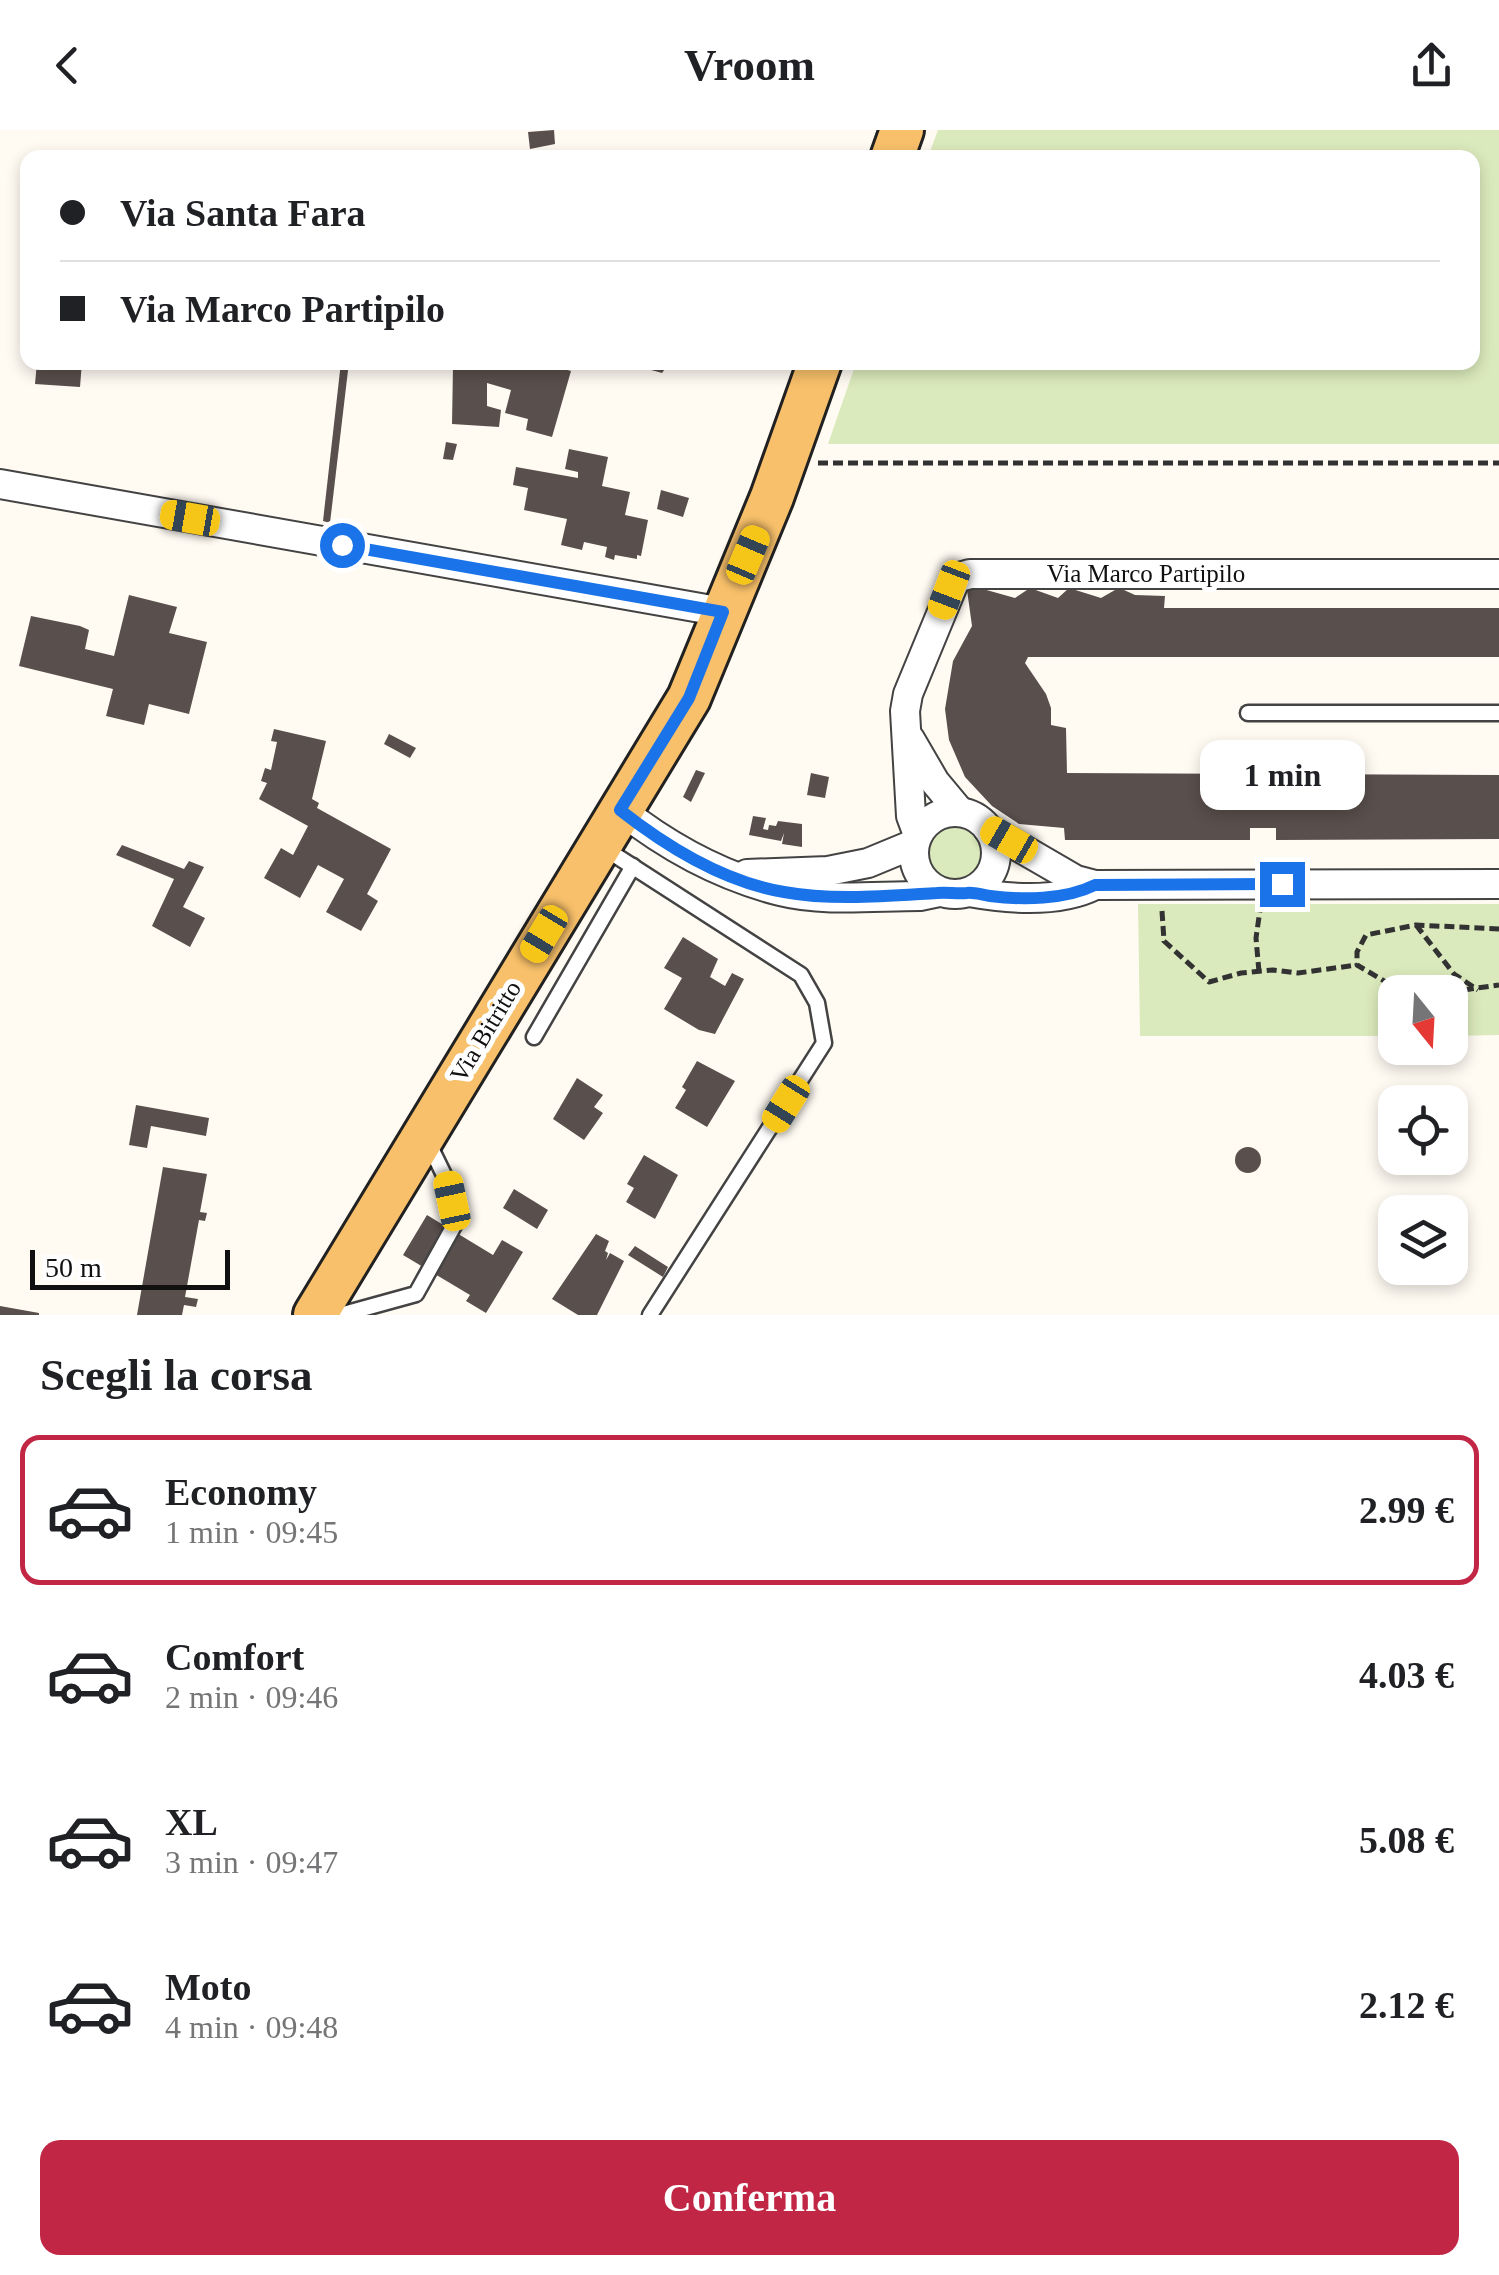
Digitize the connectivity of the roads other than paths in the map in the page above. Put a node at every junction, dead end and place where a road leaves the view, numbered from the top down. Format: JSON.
{"nodes":[{"id":1,"x":817,"y":370,"type":"edge"},
{"id":2,"x":0,"y":484,"type":"edge"},
{"id":3,"x":1499,"y":574,"type":"edge"},
{"id":4,"x":723,"y":612,"type":"junction"},
{"id":5,"x":1248,"y":713,"type":"dead end"},
{"id":6,"x":1499,"y":713,"type":"edge"},
{"id":7,"x":906,"y":732,"type":"junction"},
{"id":8,"x":960,"y":812,"type":"junction"},
{"id":9,"x":988,"y":829,"type":"junction"},
{"id":10,"x":617,"y":840,"type":"junction"},
{"id":11,"x":916,"y":840,"type":"junction"},
{"id":12,"x":731,"y":875,"type":"junction"},
{"id":13,"x":1499,"y":884,"type":"edge"},
{"id":14,"x":1095,"y":885,"type":"junction"},
{"id":15,"x":939,"y":892,"type":"junction"},
{"id":16,"x":969,"y":892,"type":"junction"},
{"id":17,"x":534,"y":1037,"type":"dead end"},
{"id":18,"x":424,"y":1132,"type":"junction"},
{"id":19,"x":315,"y":1315,"type":"edge"},
{"id":20,"x":340,"y":1315,"type":"edge"},
{"id":21,"x":650,"y":1315,"type":"edge"}],
"edges":[{"from":1,"to":4,"type":"main road","name":"Via Bitritto"},
{"from":2,"to":4,"type":"street"},
{"from":3,"to":7,"type":"street","name":"Via Marco Partipilo"},
{"from":4,"to":10,"type":"main road","name":"Via Bitritto"},
{"from":5,"to":6,"type":"lane"},
{"from":7,"to":8,"type":"street"},
{"from":7,"to":11,"type":"street","name":"Via Marco Partipilo"},
{"from":8,"to":9,"type":"street"},
{"from":8,"to":11,"type":"street"},
{"from":9,"to":14,"type":"street"},
{"from":9,"to":16,"type":"street"},
{"from":10,"to":12,"type":"street"},
{"from":10,"to":17,"type":"lane"},
{"from":10,"to":18,"type":"main road","name":"Via Bitritto"},
{"from":10,"to":21,"type":"lane"},
{"from":11,"to":12,"type":"street"},
{"from":11,"to":15,"type":"street"},
{"from":12,"to":15,"type":"street"},
{"from":13,"to":14,"type":"street"},
{"from":14,"to":16,"type":"street"},
{"from":15,"to":16,"type":"street"},
{"from":18,"to":19,"type":"main road","name":"Via Bitritto"},
{"from":18,"to":20,"type":"lane"}]}
